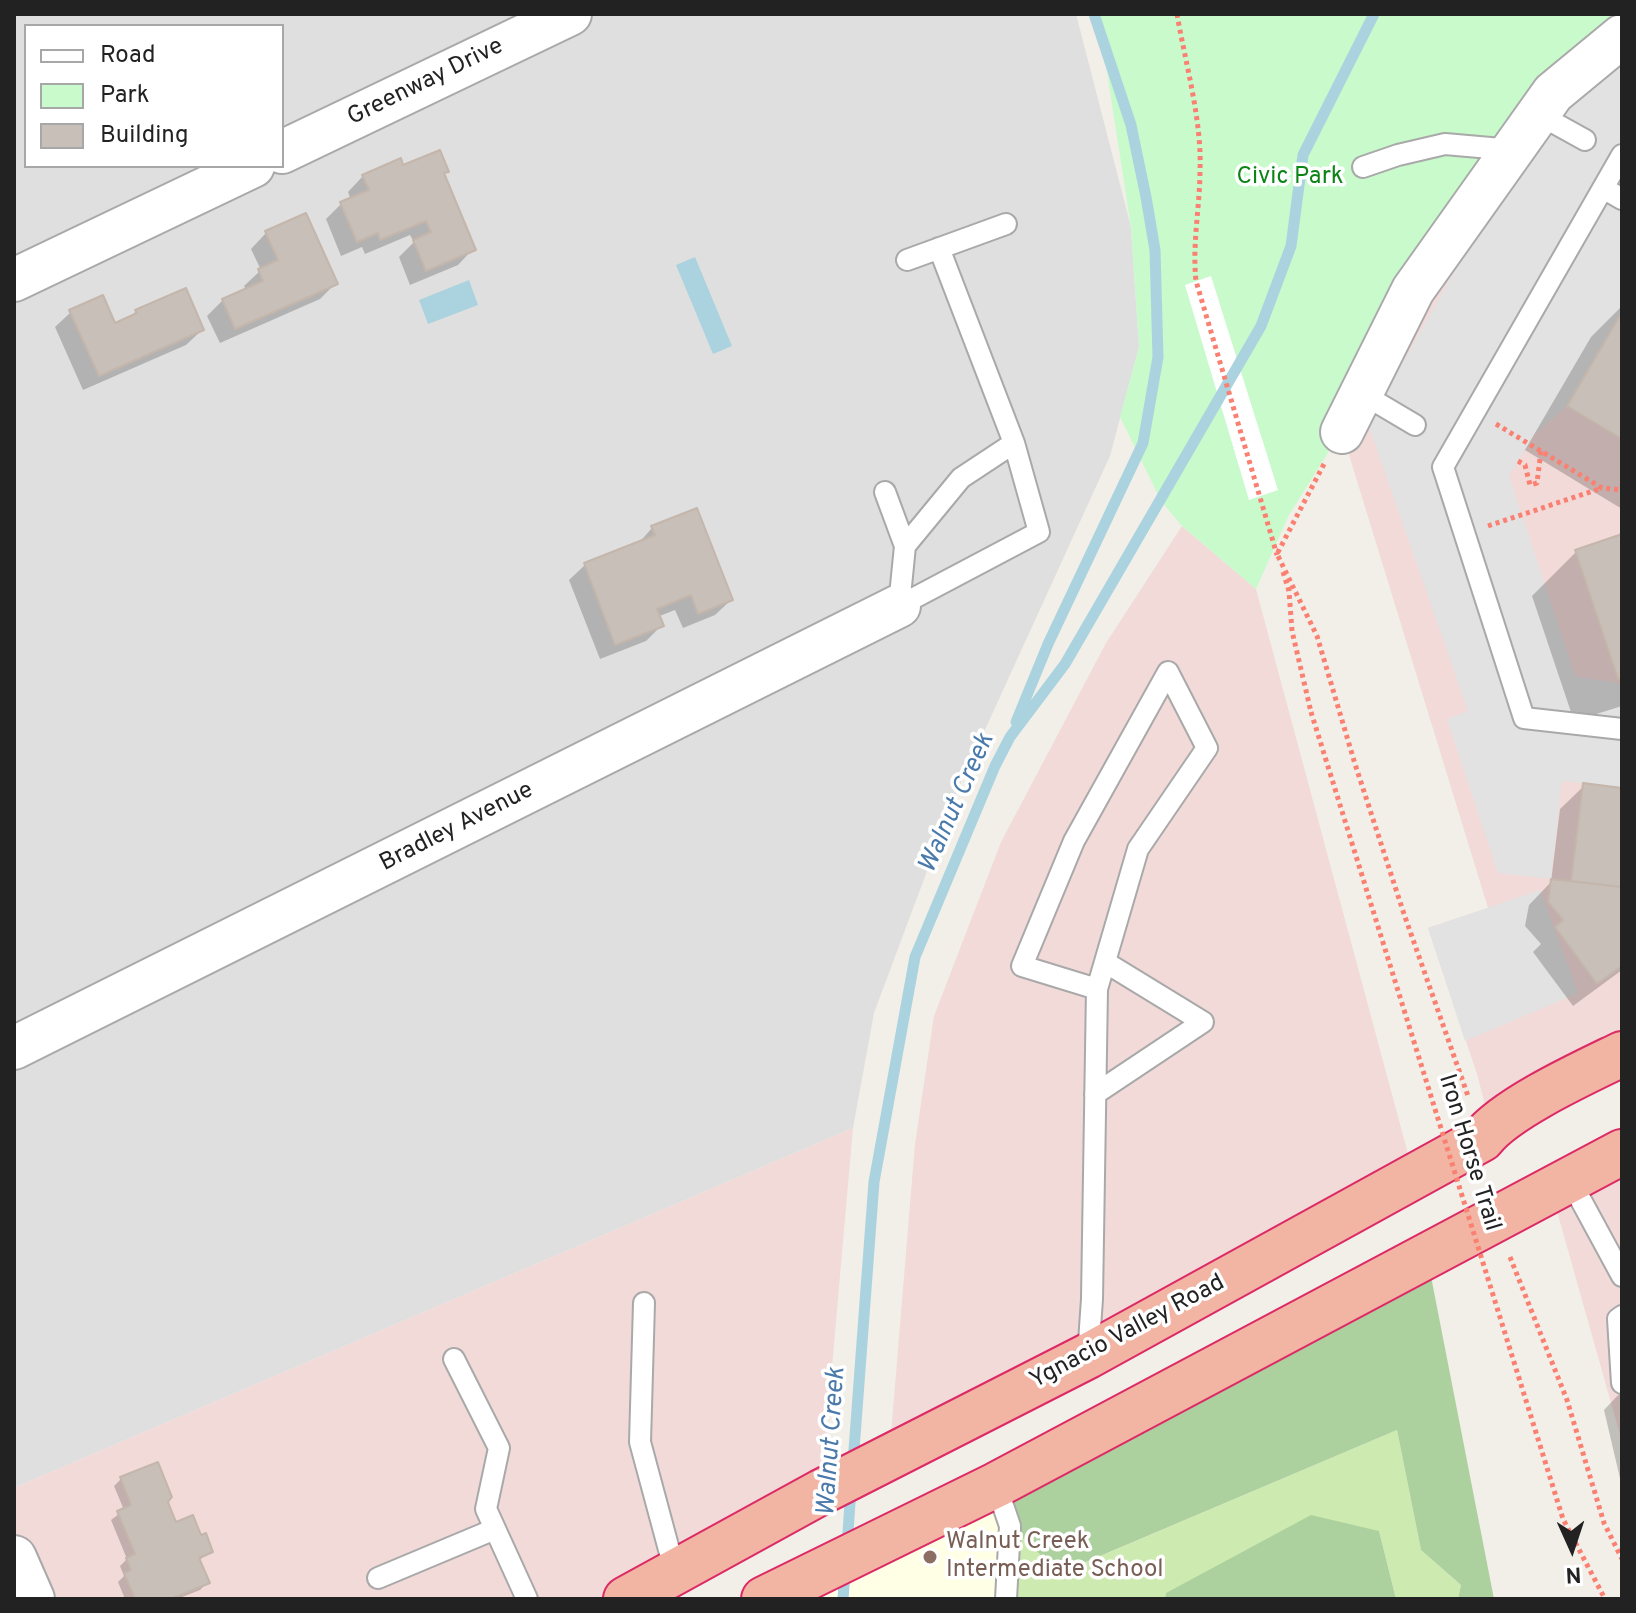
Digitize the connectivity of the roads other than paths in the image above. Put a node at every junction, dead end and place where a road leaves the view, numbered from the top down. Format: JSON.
{"nodes":[{"id":1,"x":570,"y":14,"type":"edge"},
{"id":2,"x":1622,"y":36,"type":"edge"},
{"id":3,"x":1538,"y":114,"type":"junction"},
{"id":4,"x":1585,"y":140,"type":"dead end"},
{"id":5,"x":1513,"y":150,"type":"junction"},
{"id":6,"x":284,"y":151,"type":"edge"},
{"id":7,"x":1622,"y":155,"type":"edge"},
{"id":8,"x":1363,"y":167,"type":"dead end"},
{"id":9,"x":249,"y":168,"type":"edge"},
{"id":10,"x":1603,"y":188,"type":"junction"},
{"id":11,"x":1622,"y":199,"type":"edge"},
{"id":12,"x":1006,"y":224,"type":"dead end"},
{"id":13,"x":939,"y":248,"type":"junction"},
{"id":14,"x":907,"y":260,"type":"dead end"},
{"id":15,"x":14,"y":280,"type":"edge"},
{"id":16,"x":1361,"y":393,"type":"junction"},
{"id":17,"x":1415,"y":425,"type":"dead end"},
{"id":18,"x":1342,"y":432,"type":"road end"},
{"id":19,"x":1014,"y":443,"type":"junction"},
{"id":20,"x":885,"y":492,"type":"dead end"},
{"id":21,"x":905,"y":546,"type":"junction"},
{"id":22,"x":899,"y":606,"type":"junction"},
{"id":23,"x":1622,"y":729,"type":"edge"},
{"id":24,"x":1105,"y":962,"type":"junction"},
{"id":25,"x":1097,"y":989,"type":"junction"},
{"id":26,"x":14,"y":1048,"type":"edge"},
{"id":27,"x":1622,"y":1054,"type":"edge"},
{"id":28,"x":1095,"y":1094,"type":"junction"},
{"id":29,"x":1601,"y":1165,"type":"edge"},
{"id":30,"x":1622,"y":1276,"type":"edge"},
{"id":31,"x":644,"y":1303,"type":"dead end"},
{"id":32,"x":1620,"y":1318,"type":"edge"},
{"id":33,"x":1088,"y":1356,"type":"junction"},
{"id":34,"x":454,"y":1359,"type":"dead end"},
{"id":35,"x":1622,"y":1383,"type":"edge"},
{"id":36,"x":996,"y":1485,"type":"junction"},
{"id":37,"x":495,"y":1529,"type":"junction"},
{"id":38,"x":675,"y":1572,"type":"junction"},
{"id":39,"x":378,"y":1578,"type":"dead end"},
{"id":40,"x":527,"y":1599,"type":"edge"},
{"id":41,"x":626,"y":1599,"type":"edge"},
{"id":42,"x":764,"y":1599,"type":"edge"},
{"id":43,"x":1006,"y":1599,"type":"edge"}],
"edges":[{"from":1,"to":6,"type":"street","name":"Greenway Drive"},
{"from":2,"to":3,"type":"street"},
{"from":3,"to":4,"type":"lane"},
{"from":3,"to":5,"type":"street"},
{"from":5,"to":8,"type":"lane"},
{"from":5,"to":16,"type":"street"},
{"from":7,"to":10,"type":"lane"},
{"from":9,"to":15,"type":"street"},
{"from":10,"to":11,"type":"lane"},
{"from":10,"to":23,"type":"lane"},
{"from":12,"to":13,"type":"lane"},
{"from":13,"to":14,"type":"lane"},
{"from":13,"to":19,"type":"lane"},
{"from":16,"to":17,"type":"lane"},
{"from":16,"to":18,"type":"street"},
{"from":19,"to":21,"type":"lane"},
{"from":19,"to":22,"type":"lane"},
{"from":20,"to":21,"type":"lane"},
{"from":21,"to":22,"type":"lane"},
{"from":22,"to":26,"type":"street","name":"Bradley Avenue"},
{"from":24,"to":25,"type":"lane"},
{"from":24,"to":25,"type":"lane"},
{"from":24,"to":28,"type":"lane"},
{"from":25,"to":28,"type":"lane"},
{"from":27,"to":33,"type":"highway","name":"Ygnacio Valley Road"},
{"from":28,"to":33,"type":"lane"},
{"from":29,"to":30,"type":"lane"},
{"from":29,"to":36,"type":"highway"},
{"from":31,"to":38,"type":"lane"},
{"from":32,"to":35,"type":"lane"},
{"from":33,"to":38,"type":"highway","name":"Ygnacio Valley Road"},
{"from":34,"to":37,"type":"lane"},
{"from":36,"to":42,"type":"highway"},
{"from":36,"to":43,"type":"lane"},
{"from":37,"to":39,"type":"lane"},
{"from":37,"to":40,"type":"lane"},
{"from":38,"to":41,"type":"highway","name":"Ygnacio Valley Road"}]}
